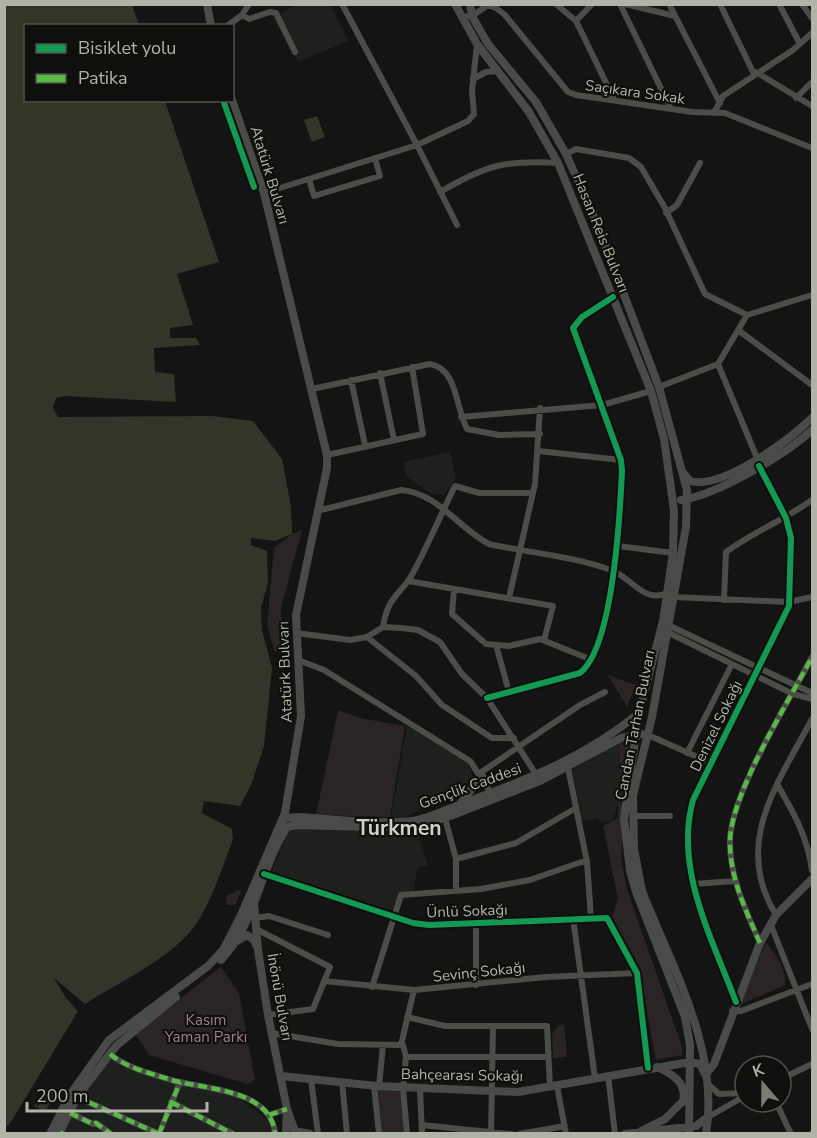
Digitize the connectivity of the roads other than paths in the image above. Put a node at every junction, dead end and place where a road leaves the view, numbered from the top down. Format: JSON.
{"nodes":[{"id":1,"x":207,"y":4,"type":"edge"},
{"id":2,"x":249,"y":4,"type":"edge"},
{"id":3,"x":342,"y":4,"type":"edge"},
{"id":4,"x":455,"y":4,"type":"edge"},
{"id":5,"x":470,"y":4,"type":"edge"},
{"id":6,"x":556,"y":4,"type":"edge"},
{"id":7,"x":592,"y":4,"type":"edge"},
{"id":8,"x":622,"y":4,"type":"edge"},
{"id":9,"x":669,"y":4,"type":"edge"},
{"id":10,"x":720,"y":4,"type":"edge"},
{"id":11,"x":779,"y":4,"type":"edge"},
{"id":12,"x":802,"y":4,"type":"edge"},
{"id":13,"x":487,"y":5,"type":"edge"},
{"id":14,"x":242,"y":15,"type":"junction"},
{"id":15,"x":472,"y":16,"type":"junction"},
{"id":16,"x":675,"y":16,"type":"junction"},
{"id":17,"x":462,"y":17,"type":"junction"},
{"id":18,"x":813,"y":18,"type":"edge"},
{"id":19,"x":576,"y":21,"type":"junction"},
{"id":20,"x":211,"y":24,"type":"edge"},
{"id":21,"x":230,"y":24,"type":"edge"},
{"id":22,"x":813,"y":33,"type":"edge"},
{"id":23,"x":477,"y":44,"type":"junction"},
{"id":24,"x":800,"y":44,"type":"junction"},
{"id":25,"x":295,"y":52,"type":"dead end"},
{"id":26,"x":497,"y":71,"type":"junction"},
{"id":27,"x":755,"y":73,"type":"junction"},
{"id":28,"x":473,"y":79,"type":"junction"},
{"id":29,"x":813,"y":82,"type":"edge"},
{"id":30,"x":796,"y":98,"type":"junction"},
{"id":31,"x":614,"y":99,"type":"junction"},
{"id":32,"x":233,"y":102,"type":"edge"},
{"id":33,"x":720,"y":103,"type":"junction"},
{"id":34,"x":813,"y":106,"type":"edge"},
{"id":35,"x":671,"y":109,"type":"junction"},
{"id":36,"x":714,"y":113,"type":"junction"},
{"id":37,"x":417,"y":144,"type":"junction"},
{"id":38,"x":813,"y":147,"type":"edge"},
{"id":39,"x":566,"y":154,"type":"junction"},
{"id":40,"x":375,"y":158,"type":"junction"},
{"id":41,"x":558,"y":163,"type":"junction"},
{"id":42,"x":700,"y":163,"type":"dead end"},
{"id":43,"x":309,"y":179,"type":"junction"},
{"id":44,"x":440,"y":192,"type":"junction"},
{"id":45,"x":264,"y":193,"type":"junction"},
{"id":46,"x":666,"y":213,"type":"junction"},
{"id":47,"x":457,"y":225,"type":"dead end"},
{"id":48,"x":598,"y":226,"type":"junction"},
{"id":49,"x":587,"y":231,"type":"junction"},
{"id":50,"x":604,"y":244,"type":"junction"},
{"id":51,"x":595,"y":248,"type":"junction"},
{"id":52,"x":813,"y":295,"type":"edge"},
{"id":53,"x":613,"y":297,"type":"junction"},
{"id":54,"x":747,"y":315,"type":"junction"},
{"id":55,"x":738,"y":330,"type":"junction"},
{"id":56,"x":718,"y":364,"type":"junction"},
{"id":57,"x":412,"y":367,"type":"junction"},
{"id":58,"x":380,"y":373,"type":"junction"},
{"id":59,"x":351,"y":380,"type":"junction"},
{"id":60,"x":813,"y":385,"type":"edge"},
{"id":61,"x":312,"y":389,"type":"junction"},
{"id":62,"x":655,"y":389,"type":"junction"},
{"id":63,"x":602,"y":405,"type":"junction"},
{"id":64,"x":540,"y":408,"type":"junction"},
{"id":65,"x":460,"y":417,"type":"junction"},
{"id":66,"x":813,"y":418,"type":"edge"},
{"id":67,"x":813,"y":430,"type":"edge"},
{"id":68,"x":540,"y":434,"type":"junction"},
{"id":69,"x":394,"y":440,"type":"junction"},
{"id":70,"x":365,"y":445,"type":"junction"},
{"id":71,"x":538,"y":451,"type":"junction"},
{"id":72,"x":327,"y":455,"type":"junction"},
{"id":73,"x":621,"y":460,"type":"junction"},
{"id":74,"x":758,"y":462,"type":"junction"},
{"id":75,"x":681,"y":471,"type":"junction"},
{"id":76,"x":708,"y":483,"type":"junction"},
{"id":77,"x":533,"y":492,"type":"junction"},
{"id":78,"x":684,"y":492,"type":"junction"},
{"id":79,"x":706,"y":492,"type":"junction"},
{"id":80,"x":672,"y":493,"type":"junction"},
{"id":81,"x":813,"y":500,"type":"edge"},
{"id":82,"x":444,"y":508,"type":"junction"},
{"id":83,"x":317,"y":511,"type":"junction"},
{"id":84,"x":786,"y":518,"type":"junction"},
{"id":85,"x":687,"y":527,"type":"junction"},
{"id":86,"x":618,"y":546,"type":"junction"},
{"id":87,"x":519,"y":551,"type":"junction"},
{"id":88,"x":673,"y":553,"type":"junction"},
{"id":89,"x":614,"y":571,"type":"junction"},
{"id":90,"x":408,"y":581,"type":"junction"},
{"id":91,"x":454,"y":589,"type":"junction"},
{"id":92,"x":670,"y":595,"type":"junction"},
{"id":93,"x":813,"y":597,"type":"edge"},
{"id":94,"x":509,"y":598,"type":"junction"},
{"id":95,"x":724,"y":600,"type":"junction"},
{"id":96,"x":789,"y":602,"type":"junction"},
{"id":97,"x":383,"y":627,"type":"junction"},
{"id":98,"x":668,"y":629,"type":"junction"},
{"id":99,"x":296,"y":633,"type":"junction"},
{"id":100,"x":367,"y":637,"type":"junction"},
{"id":101,"x":544,"y":640,"type":"junction"},
{"id":102,"x":496,"y":645,"type":"junction"},
{"id":103,"x":813,"y":657,"type":"edge"},
{"id":104,"x":298,"y":660,"type":"junction"},
{"id":105,"x":592,"y":660,"type":"junction"},
{"id":106,"x":732,"y":664,"type":"junction"},
{"id":107,"x":759,"y":669,"type":"junction"},
{"id":108,"x":755,"y":675,"type":"junction"},
{"id":109,"x":797,"y":685,"type":"junction"},
{"id":110,"x":509,"y":692,"type":"junction"},
{"id":111,"x":605,"y":692,"type":"dead end"},
{"id":112,"x":813,"y":693,"type":"edge"},
{"id":113,"x":793,"y":694,"type":"junction"},
{"id":114,"x":487,"y":698,"type":"junction"},
{"id":115,"x":813,"y":699,"type":"edge"},
{"id":116,"x":639,"y":713,"type":"junction"},
{"id":117,"x":652,"y":717,"type":"junction"},
{"id":118,"x":813,"y":719,"type":"edge"},
{"id":119,"x":637,"y":734,"type":"junction"},
{"id":120,"x":648,"y":735,"type":"junction"},
{"id":121,"x":514,"y":738,"type":"junction"},
{"id":122,"x":520,"y":746,"type":"junction"},
{"id":123,"x":687,"y":753,"type":"junction"},
{"id":124,"x":711,"y":763,"type":"junction"},
{"id":125,"x":568,"y":768,"type":"junction"},
{"id":126,"x":481,"y":775,"type":"junction"},
{"id":127,"x":538,"y":778,"type":"junction"},
{"id":128,"x":777,"y":784,"type":"junction"},
{"id":129,"x":492,"y":796,"type":"junction"},
{"id":130,"x":458,"y":805,"type":"junction"},
{"id":131,"x":576,"y":808,"type":"junction"},
{"id":132,"x":632,"y":816,"type":"junction"},
{"id":133,"x":670,"y":816,"type":"dead end"},
{"id":134,"x":444,"y":818,"type":"junction"},
{"id":135,"x":288,"y":819,"type":"junction"},
{"id":136,"x":456,"y":859,"type":"junction"},
{"id":137,"x":587,"y":860,"type":"junction"},
{"id":138,"x":813,"y":871,"type":"edge"},
{"id":139,"x":264,"y":874,"type":"junction"},
{"id":140,"x":813,"y":879,"type":"edge"},
{"id":141,"x":736,"y":881,"type":"junction"},
{"id":142,"x":693,"y":884,"type":"junction"},
{"id":143,"x":252,"y":889,"type":"junction"},
{"id":144,"x":456,"y":891,"type":"junction"},
{"id":145,"x":254,"y":903,"type":"junction"},
{"id":146,"x":776,"y":915,"type":"junction"},
{"id":147,"x":393,"y":916,"type":"junction"},
{"id":148,"x":248,"y":917,"type":"junction"},
{"id":149,"x":573,"y":918,"type":"junction"},
{"id":150,"x":591,"y":918,"type":"junction"},
{"id":151,"x":476,"y":922,"type":"junction"},
{"id":152,"x":771,"y":925,"type":"junction"},
{"id":153,"x":258,"y":930,"type":"junction"},
{"id":154,"x":328,"y":935,"type":"dead end"},
{"id":155,"x":760,"y":943,"type":"junction"},
{"id":156,"x":235,"y":944,"type":"junction"},
{"id":157,"x":258,"y":950,"type":"junction"},
{"id":158,"x":637,"y":973,"type":"junction"},
{"id":159,"x":581,"y":975,"type":"junction"},
{"id":160,"x":324,"y":981,"type":"junction"},
{"id":161,"x":813,"y":984,"type":"edge"},
{"id":162,"x":476,"y":985,"type":"junction"},
{"id":163,"x":372,"y":987,"type":"junction"},
{"id":164,"x":414,"y":990,"type":"junction"},
{"id":165,"x":796,"y":990,"type":"junction"},
{"id":166,"x":736,"y":1002,"type":"junction"},
{"id":167,"x":732,"y":1011,"type":"junction"},
{"id":168,"x":268,"y":1015,"type":"junction"},
{"id":169,"x":407,"y":1017,"type":"junction"},
{"id":170,"x":493,"y":1026,"type":"junction"},
{"id":171,"x":813,"y":1029,"type":"edge"},
{"id":172,"x":272,"y":1033,"type":"junction"},
{"id":173,"x":702,"y":1041,"type":"junction"},
{"id":174,"x":722,"y":1042,"type":"junction"},
{"id":175,"x":383,"y":1045,"type":"junction"},
{"id":176,"x":401,"y":1045,"type":"junction"},
{"id":177,"x":110,"y":1046,"type":"junction"},
{"id":178,"x":406,"y":1057,"type":"junction"},
{"id":179,"x":494,"y":1057,"type":"junction"},
{"id":180,"x":548,"y":1057,"type":"junction"},
{"id":181,"x":690,"y":1058,"type":"junction"},
{"id":182,"x":813,"y":1064,"type":"edge"},
{"id":183,"x":652,"y":1067,"type":"junction"},
{"id":184,"x":793,"y":1073,"type":"edge"},
{"id":185,"x":608,"y":1075,"type":"junction"},
{"id":186,"x":281,"y":1076,"type":"junction"},
{"id":187,"x":707,"y":1077,"type":"junction"},
{"id":188,"x":595,"y":1078,"type":"junction"},
{"id":189,"x":311,"y":1079,"type":"junction"},
{"id":190,"x":180,"y":1082,"type":"junction"},
{"id":191,"x":342,"y":1082,"type":"junction"},
{"id":192,"x":377,"y":1086,"type":"junction"},
{"id":193,"x":553,"y":1086,"type":"junction"},
{"id":194,"x":403,"y":1088,"type":"junction"},
{"id":195,"x":420,"y":1088,"type":"junction"},
{"id":196,"x":493,"y":1092,"type":"junction"},
{"id":197,"x":733,"y":1095,"type":"edge"},
{"id":198,"x":77,"y":1097,"type":"junction"},
{"id":199,"x":171,"y":1102,"type":"junction"},
{"id":200,"x":733,"y":1102,"type":"edge"},
{"id":201,"x":287,"y":1109,"type":"junction"},
{"id":202,"x":70,"y":1113,"type":"junction"},
{"id":203,"x":781,"y":1114,"type":"edge"},
{"id":204,"x":269,"y":1115,"type":"junction"},
{"id":205,"x":708,"y":1118,"type":"junction"},
{"id":206,"x":422,"y":1125,"type":"junction"},
{"id":207,"x":565,"y":1126,"type":"junction"},
{"id":208,"x":670,"y":1129,"type":"junction"},
{"id":209,"x":688,"y":1130,"type":"edge"},
{"id":210,"x":641,"y":1131,"type":"junction"},
{"id":211,"x":296,"y":1132,"type":"edge"},
{"id":212,"x":491,"y":1132,"type":"edge"},
{"id":213,"x":61,"y":1133,"type":"edge"},
{"id":214,"x":50,"y":1134,"type":"edge"},
{"id":215,"x":111,"y":1134,"type":"edge"},
{"id":216,"x":159,"y":1134,"type":"edge"},
{"id":217,"x":233,"y":1134,"type":"edge"},
{"id":218,"x":275,"y":1134,"type":"edge"},
{"id":219,"x":286,"y":1134,"type":"edge"},
{"id":220,"x":310,"y":1134,"type":"edge"},
{"id":221,"x":318,"y":1134,"type":"edge"},
{"id":222,"x":347,"y":1134,"type":"edge"},
{"id":223,"x":379,"y":1134,"type":"edge"},
{"id":224,"x":407,"y":1134,"type":"edge"},
{"id":225,"x":422,"y":1134,"type":"edge"},
{"id":226,"x":511,"y":1134,"type":"edge"},
{"id":227,"x":519,"y":1134,"type":"edge"},
{"id":228,"x":566,"y":1134,"type":"edge"},
{"id":229,"x":615,"y":1134,"type":"edge"},
{"id":230,"x":625,"y":1134,"type":"edge"},
{"id":231,"x":679,"y":1134,"type":"edge"},
{"id":232,"x":706,"y":1134,"type":"edge"},
{"id":233,"x":790,"y":1134,"type":"edge"}],
"edges":[{"from":1,"to":20,"type":"main road"},
{"from":2,"to":14,"type":"street"},
{"from":3,"to":37,"type":"street"},
{"from":4,"to":17,"type":"main road","name":"Hasan Reis Bulvarı"},
{"from":5,"to":15,"type":"main road"},
{"from":6,"to":19,"type":"street"},
{"from":7,"to":19,"type":"street"},
{"from":8,"to":16,"type":"street"},
{"from":8,"to":35,"type":"street"},
{"from":9,"to":16,"type":"street"},
{"from":10,"to":27,"type":"street"},
{"from":11,"to":24,"type":"street"},
{"from":12,"to":18,"type":"street"},
{"from":13,"to":15,"type":"street"},
{"from":13,"to":31,"type":"street","name":"Saçıkara Sokak"},
{"from":14,"to":21,"type":"street"},
{"from":14,"to":25,"type":"street"},
{"from":15,"to":17,"type":"street"},
{"from":15,"to":39,"type":"main road","name":"Hasan Reis Bulvarı"},
{"from":16,"to":33,"type":"street"},
{"from":17,"to":23,"type":"main road","name":"Hasan Reis Bulvarı"},
{"from":19,"to":31,"type":"street"},
{"from":22,"to":24,"type":"street"},
{"from":23,"to":26,"type":"main road","name":"Hasan Reis Bulvarı"},
{"from":23,"to":28,"type":"street"},
{"from":24,"to":27,"type":"street"},
{"from":26,"to":28,"type":"street"},
{"from":26,"to":41,"type":"main road","name":"Hasan Reis Bulvarı"},
{"from":27,"to":30,"type":"street"},
{"from":27,"to":33,"type":"street"},
{"from":28,"to":37,"type":"street"},
{"from":29,"to":30,"type":"street"},
{"from":30,"to":34,"type":"street"},
{"from":31,"to":35,"type":"street","name":"Saçıkara Sokak"},
{"from":32,"to":45,"type":"main road","name":"Atatürk Bulvarı"},
{"from":33,"to":36,"type":"street"},
{"from":35,"to":36,"type":"street","name":"Saçıkara Sokak"},
{"from":36,"to":38,"type":"street","name":"Saçıkara Sokak"},
{"from":37,"to":40,"type":"street"},
{"from":37,"to":44,"type":"street"},
{"from":39,"to":46,"type":"street"},
{"from":39,"to":48,"type":"main road","name":"Hasan Reis Bulvarı"},
{"from":40,"to":43,"type":"street"},
{"from":40,"to":43,"type":"street"},
{"from":41,"to":44,"type":"street"},
{"from":41,"to":49,"type":"main road","name":"Hasan Reis Bulvarı"},
{"from":42,"to":46,"type":"street"},
{"from":43,"to":45,"type":"street"},
{"from":44,"to":47,"type":"street"},
{"from":45,"to":61,"type":"main road","name":"Atatürk Bulvarı"},
{"from":46,"to":54,"type":"street"},
{"from":48,"to":49,"type":"street"},
{"from":48,"to":50,"type":"main road","name":"Hasan Reis Bulvarı"},
{"from":49,"to":51,"type":"main road","name":"Hasan Reis Bulvarı"},
{"from":50,"to":51,"type":"street"},
{"from":50,"to":62,"type":"main road","name":"Hasan Reis Bulvarı"},
{"from":51,"to":53,"type":"main road","name":"Hasan Reis Bulvarı"},
{"from":52,"to":54,"type":"street"},
{"from":53,"to":62,"type":"main road","name":"Hasan Reis Bulvarı"},
{"from":53,"to":63,"type":"street"},
{"from":54,"to":55,"type":"street"},
{"from":55,"to":56,"type":"street"},
{"from":55,"to":60,"type":"street"},
{"from":56,"to":62,"type":"street"},
{"from":56,"to":74,"type":"street","name":"Denizel Sokağı"},
{"from":57,"to":58,"type":"street"},
{"from":57,"to":65,"type":"street"},
{"from":57,"to":69,"type":"street"},
{"from":58,"to":59,"type":"street"},
{"from":58,"to":69,"type":"street"},
{"from":59,"to":61,"type":"street"},
{"from":59,"to":70,"type":"street"},
{"from":61,"to":72,"type":"main road","name":"Atatürk Bulvarı"},
{"from":62,"to":63,"type":"street"},
{"from":62,"to":75,"type":"main road","name":"Hasan Reis Bulvarı"},
{"from":62,"to":80,"type":"main road","name":"Hasan Reis Bulvarı"},
{"from":63,"to":64,"type":"street"},
{"from":63,"to":73,"type":"street"},
{"from":64,"to":65,"type":"street"},
{"from":64,"to":68,"type":"street"},
{"from":65,"to":68,"type":"street"},
{"from":66,"to":74,"type":"main road"},
{"from":67,"to":74,"type":"main road"},
{"from":68,"to":71,"type":"street"},
{"from":69,"to":70,"type":"street"},
{"from":70,"to":72,"type":"street"},
{"from":71,"to":73,"type":"street"},
{"from":71,"to":77,"type":"street"},
{"from":72,"to":83,"type":"main road","name":"Atatürk Bulvarı"},
{"from":73,"to":86,"type":"street"},
{"from":74,"to":76,"type":"main road"},
{"from":74,"to":79,"type":"main road"},
{"from":74,"to":84,"type":"street","name":"Denizel Sokağı"},
{"from":75,"to":76,"type":"main road"},
{"from":75,"to":78,"type":"main road","name":"Hasan Reis Bulvarı"},
{"from":76,"to":78,"type":"main road"},
{"from":77,"to":82,"type":"street"},
{"from":77,"to":87,"type":"street"},
{"from":78,"to":79,"type":"main road"},
{"from":78,"to":80,"type":"main road"},
{"from":78,"to":85,"type":"main road","name":"Candan Tarhan Bulvarı"},
{"from":79,"to":85,"type":"main road"},
{"from":80,"to":88,"type":"main road","name":"Candan Tarhan Bulvarı"},
{"from":81,"to":84,"type":"street"},
{"from":82,"to":83,"type":"street"},
{"from":82,"to":87,"type":"street"},
{"from":82,"to":90,"type":"street"},
{"from":83,"to":99,"type":"main road","name":"Atatürk Bulvarı"},
{"from":84,"to":95,"type":"street"},
{"from":84,"to":96,"type":"street","name":"Denizel Sokağı"},
{"from":85,"to":92,"type":"main road","name":"Candan Tarhan Bulvarı"},
{"from":86,"to":88,"type":"street"},
{"from":86,"to":89,"type":"street"},
{"from":87,"to":89,"type":"street"},
{"from":87,"to":94,"type":"street"},
{"from":88,"to":92,"type":"main road","name":"Candan Tarhan Bulvarı"},
{"from":89,"to":92,"type":"street"},
{"from":89,"to":105,"type":"street"},
{"from":90,"to":91,"type":"street"},
{"from":90,"to":97,"type":"street"},
{"from":91,"to":94,"type":"street"},
{"from":91,"to":102,"type":"street"},
{"from":92,"to":95,"type":"street"},
{"from":92,"to":98,"type":"main road","name":"Candan Tarhan Bulvarı"},
{"from":92,"to":116,"type":"main road","name":"Candan Tarhan Bulvarı"},
{"from":93,"to":96,"type":"street"},
{"from":94,"to":101,"type":"street"},
{"from":95,"to":96,"type":"street"},
{"from":96,"to":107,"type":"street","name":"Denizel Sokağı"},
{"from":97,"to":100,"type":"street"},
{"from":97,"to":114,"type":"street"},
{"from":98,"to":106,"type":"street"},
{"from":98,"to":107,"type":"street"},
{"from":98,"to":117,"type":"main road","name":"Candan Tarhan Bulvarı"},
{"from":99,"to":100,"type":"street"},
{"from":99,"to":104,"type":"main road","name":"Atatürk Bulvarı"},
{"from":100,"to":121,"type":"street"},
{"from":101,"to":102,"type":"street"},
{"from":101,"to":105,"type":"street"},
{"from":102,"to":110,"type":"street"},
{"from":103,"to":109,"type":"street"},
{"from":104,"to":126,"type":"street"},
{"from":104,"to":135,"type":"main road","name":"Atatürk Bulvarı"},
{"from":105,"to":110,"type":"street"},
{"from":106,"to":108,"type":"street"},
{"from":106,"to":123,"type":"street"},
{"from":107,"to":108,"type":"street","name":"Denizel Sokağı"},
{"from":107,"to":109,"type":"street"},
{"from":108,"to":113,"type":"street"},
{"from":108,"to":124,"type":"street","name":"Denizel Sokağı"},
{"from":109,"to":112,"type":"street"},
{"from":109,"to":113,"type":"street"},
{"from":110,"to":114,"type":"street"},
{"from":111,"to":122,"type":"street"},
{"from":113,"to":115,"type":"street"},
{"from":113,"to":141,"type":"street"},
{"from":114,"to":121,"type":"street"},
{"from":116,"to":117,"type":"main road"},
{"from":116,"to":119,"type":"main road","name":"Candan Tarhan Bulvarı"},
{"from":116,"to":127,"type":"main road","name":"Gençlik Caddesi"},
{"from":117,"to":120,"type":"main road","name":"Candan Tarhan Bulvarı"},
{"from":118,"to":128,"type":"street"},
{"from":119,"to":120,"type":"main road"},
{"from":119,"to":125,"type":"main road","name":"Gençlik Caddesi"},
{"from":119,"to":181,"type":"main road","name":"Candan Tarhan Bulvarı"},
{"from":120,"to":123,"type":"street"},
{"from":120,"to":132,"type":"main road","name":"Candan Tarhan Bulvarı"},
{"from":121,"to":122,"type":"street"},
{"from":122,"to":126,"type":"street"},
{"from":122,"to":127,"type":"street"},
{"from":123,"to":124,"type":"street"},
{"from":124,"to":142,"type":"street","name":"Denizel Sokağı"},
{"from":125,"to":127,"type":"main road","name":"Gençlik Caddesi"},
{"from":125,"to":131,"type":"street"},
{"from":126,"to":129,"type":"street"},
{"from":126,"to":130,"type":"main road"},
{"from":127,"to":129,"type":"main road","name":"Gençlik Caddesi"},
{"from":128,"to":138,"type":"street"},
{"from":128,"to":146,"type":"street"},
{"from":129,"to":130,"type":"main road","name":"Gençlik Caddesi"},
{"from":129,"to":134,"type":"main road","name":"Gençlik Caddesi"},
{"from":130,"to":135,"type":"main road","name":"Gençlik Caddesi"},
{"from":131,"to":136,"type":"street"},
{"from":131,"to":137,"type":"street"},
{"from":132,"to":133,"type":"street"},
{"from":132,"to":173,"type":"main road","name":"Candan Tarhan Bulvarı"},
{"from":134,"to":135,"type":"main road","name":"Gençlik Caddesi"},
{"from":134,"to":136,"type":"street"},
{"from":135,"to":139,"type":"main road"},
{"from":135,"to":143,"type":"main road","name":"Atatürk Bulvarı"},
{"from":136,"to":144,"type":"street"},
{"from":137,"to":144,"type":"street"},
{"from":137,"to":150,"type":"street"},
{"from":139,"to":145,"type":"main road"},
{"from":139,"to":147,"type":"street","name":"Ünlü Sokağı"},
{"from":140,"to":146,"type":"main road"},
{"from":141,"to":142,"type":"street"},
{"from":141,"to":155,"type":"street"},
{"from":142,"to":166,"type":"street","name":"Denizel Sokağı"},
{"from":143,"to":145,"type":"main road","name":"İnönü Bulvarı"},
{"from":143,"to":148,"type":"main road","name":"Atatürk Bulvarı"},
{"from":144,"to":147,"type":"street"},
{"from":145,"to":148,"type":"main road","name":"İnönü Bulvarı"},
{"from":146,"to":152,"type":"main road"},
{"from":147,"to":151,"type":"street","name":"Ünlü Sokağı"},
{"from":147,"to":163,"type":"street"},
{"from":148,"to":153,"type":"main road","name":"İnönü Bulvarı"},
{"from":148,"to":154,"type":"street"},
{"from":148,"to":156,"type":"main road","name":"Atatürk Bulvarı"},
{"from":148,"to":177,"type":"main road","name":"Atatürk Bulvarı"},
{"from":149,"to":150,"type":"street","name":"Ünlü Sokağı"},
{"from":149,"to":151,"type":"street","name":"Ünlü Sokağı"},
{"from":149,"to":159,"type":"street"},
{"from":150,"to":158,"type":"street","name":"Ünlü Sokağı"},
{"from":151,"to":162,"type":"street"},
{"from":152,"to":155,"type":"main road"},
{"from":152,"to":165,"type":"street"},
{"from":153,"to":157,"type":"main road","name":"İnönü Bulvarı"},
{"from":153,"to":160,"type":"street"},
{"from":155,"to":166,"type":"main road"},
{"from":156,"to":157,"type":"main road"},
{"from":156,"to":177,"type":"main road","name":"Atatürk Bulvarı"},
{"from":157,"to":168,"type":"main road","name":"İnönü Bulvarı"},
{"from":158,"to":159,"type":"street","name":"Sevinç Sokağı"},
{"from":158,"to":183,"type":"street"},
{"from":159,"to":162,"type":"street","name":"Sevinç Sokağı"},
{"from":159,"to":188,"type":"street"},
{"from":160,"to":163,"type":"street","name":"Sevinç Sokağı"},
{"from":160,"to":168,"type":"street"},
{"from":161,"to":165,"type":"street"},
{"from":162,"to":164,"type":"street","name":"Sevinç Sokağı"},
{"from":163,"to":164,"type":"street","name":"Sevinç Sokağı"},
{"from":164,"to":169,"type":"street"},
{"from":165,"to":167,"type":"street"},
{"from":165,"to":171,"type":"street"},
{"from":166,"to":167,"type":"main road"},
{"from":167,"to":174,"type":"main road"},
{"from":168,"to":172,"type":"main road","name":"İnönü Bulvarı"},
{"from":169,"to":170,"type":"street"},
{"from":169,"to":176,"type":"street"},
{"from":170,"to":179,"type":"street"},
{"from":170,"to":180,"type":"street"},
{"from":172,"to":175,"type":"street"},
{"from":172,"to":186,"type":"main road","name":"İnönü Bulvarı"},
{"from":173,"to":174,"type":"main road"},
{"from":173,"to":187,"type":"main road","name":"Candan Tarhan Bulvarı"},
{"from":174,"to":187,"type":"main road"},
{"from":175,"to":176,"type":"street"},
{"from":175,"to":192,"type":"street"},
{"from":176,"to":178,"type":"street"},
{"from":177,"to":190,"type":"street"},
{"from":177,"to":198,"type":"main road","name":"Atatürk Bulvarı"},
{"from":177,"to":214,"type":"main road","name":"Atatürk Bulvarı"},
{"from":178,"to":179,"type":"street"},
{"from":178,"to":194,"type":"street"},
{"from":179,"to":180,"type":"street"},
{"from":179,"to":196,"type":"street"},
{"from":180,"to":193,"type":"street"},
{"from":181,"to":183,"type":"main road","name":"Bahçearası Sokağı"},
{"from":181,"to":187,"type":"main road"},
{"from":181,"to":209,"type":"main road","name":"Candan Tarhan Bulvarı"},
{"from":182,"to":184,"type":"street"},
{"from":183,"to":185,"type":"main road","name":"Bahçearası Sokağı"},
{"from":183,"to":210,"type":"main road"},
{"from":185,"to":188,"type":"main road","name":"Bahçearası Sokağı"},
{"from":185,"to":229,"type":"street"},
{"from":186,"to":189,"type":"main road","name":"Bahçearası Sokağı"},
{"from":186,"to":201,"type":"main road","name":"İnönü Bulvarı"},
{"from":187,"to":197,"type":"street"},
{"from":187,"to":205,"type":"main road","name":"Candan Tarhan Bulvarı"},
{"from":188,"to":193,"type":"main road","name":"Bahçearası Sokağı"},
{"from":189,"to":191,"type":"main road","name":"Bahçearası Sokağı"},
{"from":189,"to":221,"type":"street"},
{"from":190,"to":199,"type":"street"},
{"from":190,"to":204,"type":"street"},
{"from":191,"to":192,"type":"main road","name":"Bahçearası Sokağı"},
{"from":191,"to":222,"type":"street"},
{"from":192,"to":194,"type":"main road","name":"Bahçearası Sokağı"},
{"from":192,"to":223,"type":"street"},
{"from":193,"to":196,"type":"main road","name":"Bahçearası Sokağı"},
{"from":193,"to":207,"type":"street"},
{"from":194,"to":195,"type":"main road","name":"Bahçearası Sokağı"},
{"from":194,"to":224,"type":"street"},
{"from":195,"to":196,"type":"main road","name":"Bahçearası Sokağı"},
{"from":195,"to":206,"type":"street"},
{"from":196,"to":212,"type":"street"},
{"from":198,"to":202,"type":"main road","name":"Atatürk Bulvarı"},
{"from":198,"to":216,"type":"street"},
{"from":199,"to":216,"type":"street"},
{"from":199,"to":217,"type":"street"},
{"from":200,"to":205,"type":"street"},
{"from":201,"to":204,"type":"street"},
{"from":201,"to":211,"type":"main road","name":"İnönü Bulvarı"},
{"from":201,"to":219,"type":"main road","name":"İnönü Bulvarı"},
{"from":202,"to":213,"type":"main road","name":"Atatürk Bulvarı"},
{"from":202,"to":215,"type":"street"},
{"from":203,"to":233,"type":"street"},
{"from":204,"to":218,"type":"street"},
{"from":205,"to":209,"type":"main road"},
{"from":205,"to":232,"type":"main road","name":"Candan Tarhan Bulvarı"},
{"from":206,"to":212,"type":"street"},
{"from":206,"to":225,"type":"street"},
{"from":207,"to":227,"type":"street"},
{"from":207,"to":228,"type":"street"},
{"from":208,"to":209,"type":"main road"},
{"from":208,"to":210,"type":"main road"},
{"from":208,"to":231,"type":"main road"},
{"from":210,"to":230,"type":"main road"},
{"from":211,"to":220,"type":"main road"},
{"from":212,"to":226,"type":"street"}]}
